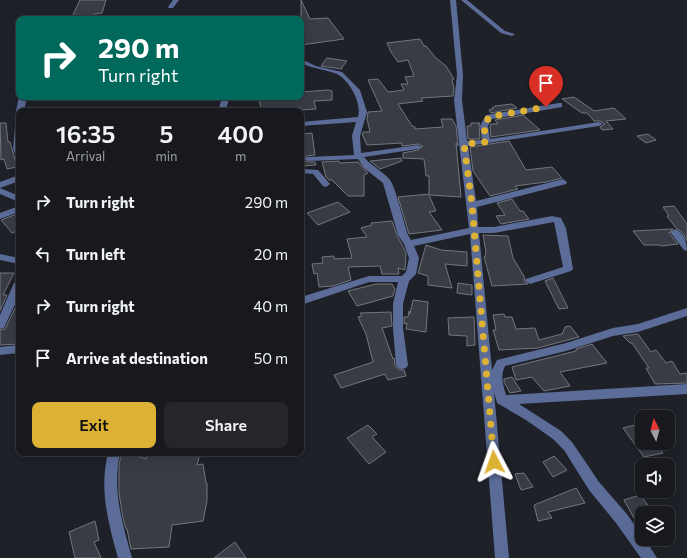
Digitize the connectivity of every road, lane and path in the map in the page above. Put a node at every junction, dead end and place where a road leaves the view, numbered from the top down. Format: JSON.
{"nodes":[{"id":1,"x":176,"y":0,"type":"edge"},
{"id":2,"x":453,"y":0,"type":"edge"},
{"id":3,"x":464,"y":0,"type":"edge"},
{"id":4,"x":172,"y":7,"type":"dead end"},
{"id":5,"x":512,"y":34,"type":"dead end"},
{"id":6,"x":304,"y":63,"type":"edge"},
{"id":7,"x":559,"y":105,"type":"dead end"},
{"id":8,"x":361,"y":119,"type":"junction"},
{"id":9,"x":304,"y":124,"type":"edge"},
{"id":10,"x":600,"y":124,"type":"dead end"},
{"id":11,"x":486,"y":142,"type":"junction"},
{"id":12,"x":464,"y":144,"type":"junction"},
{"id":13,"x":418,"y":147,"type":"dead end"},
{"id":14,"x":359,"y":156,"type":"junction"},
{"id":15,"x":308,"y":159,"type":"dead end"},
{"id":16,"x":304,"y":171,"type":"edge"},
{"id":17,"x":16,"y":179,"type":"edge"},
{"id":18,"x":563,"y":182,"type":"dead end"},
{"id":19,"x":326,"y":184,"type":"dead end"},
{"id":20,"x":0,"y":185,"type":"edge"},
{"id":21,"x":0,"y":191,"type":"edge"},
{"id":22,"x":16,"y":198,"type":"edge"},
{"id":23,"x":472,"y":205,"type":"junction"},
{"id":24,"x":16,"y":210,"type":"edge"},
{"id":25,"x":0,"y":216,"type":"edge"},
{"id":26,"x":474,"y":230,"type":"junction"},
{"id":27,"x":674,"y":232,"type":"dead end"},
{"id":28,"x":408,"y":244,"type":"junction"},
{"id":29,"x":687,"y":248,"type":"edge"},
{"id":30,"x":0,"y":257,"type":"edge"},
{"id":31,"x":16,"y":260,"type":"edge"},
{"id":32,"x":404,"y":279,"type":"junction"},
{"id":33,"x":530,"y":281,"type":"dead end"},
{"id":34,"x":16,"y":290,"type":"edge"},
{"id":35,"x":304,"y":300,"type":"edge"},
{"id":36,"x":687,"y":312,"type":"edge"},
{"id":37,"x":0,"y":325,"type":"edge"},
{"id":38,"x":16,"y":349,"type":"edge"},
{"id":39,"x":0,"y":351,"type":"edge"},
{"id":40,"x":402,"y":365,"type":"dead end"},
{"id":41,"x":687,"y":389,"type":"edge"},
{"id":42,"x":496,"y":400,"type":"junction"},
{"id":43,"x":113,"y":456,"type":"edge"},
{"id":44,"x":124,"y":558,"type":"edge"},
{"id":45,"x":502,"y":558,"type":"edge"},
{"id":46,"x":650,"y":558,"type":"edge"}],
"edges":[{"from":1,"to":4,"type":"street"},
{"from":2,"to":12,"type":"street"},
{"from":3,"to":5,"type":"street"},
{"from":6,"to":8,"type":"street"},
{"from":7,"to":11,"type":"street"},
{"from":8,"to":9,"type":"street"},
{"from":8,"to":14,"type":"street"},
{"from":10,"to":11,"type":"street"},
{"from":11,"to":12,"type":"street"},
{"from":12,"to":23,"type":"street"},
{"from":13,"to":14,"type":"street"},
{"from":14,"to":15,"type":"street"},
{"from":14,"to":28,"type":"street"},
{"from":16,"to":19,"type":"street"},
{"from":17,"to":20,"type":"street"},
{"from":18,"to":23,"type":"street"},
{"from":21,"to":22,"type":"street"},
{"from":23,"to":26,"type":"street"},
{"from":24,"to":25,"type":"street"},
{"from":26,"to":28,"type":"street"},
{"from":26,"to":33,"type":"street"},
{"from":26,"to":42,"type":"street"},
{"from":27,"to":29,"type":"street"},
{"from":28,"to":32,"type":"street"},
{"from":30,"to":31,"type":"street"},
{"from":32,"to":35,"type":"street"},
{"from":32,"to":40,"type":"street"},
{"from":34,"to":37,"type":"street"},
{"from":36,"to":42,"type":"street"},
{"from":38,"to":39,"type":"street"},
{"from":41,"to":42,"type":"street"},
{"from":42,"to":45,"type":"street"},
{"from":42,"to":46,"type":"street"},
{"from":43,"to":44,"type":"street"}]}
